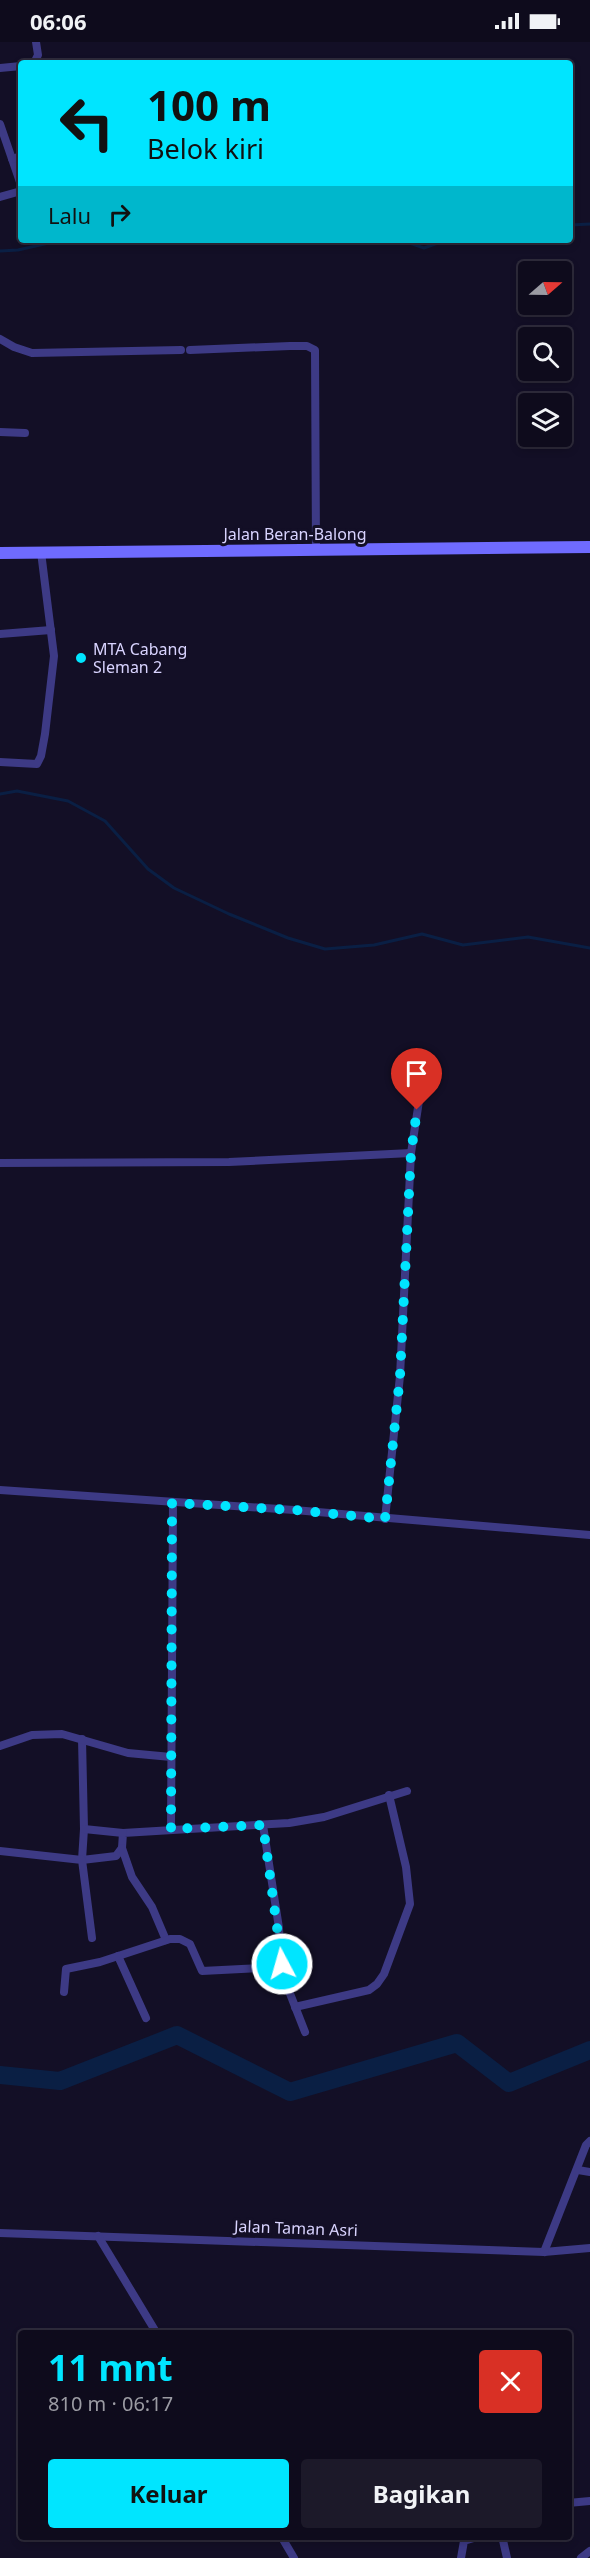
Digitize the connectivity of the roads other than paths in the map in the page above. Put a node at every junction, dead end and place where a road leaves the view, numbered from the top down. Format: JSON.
{"nodes":[{"id":1,"x":36,"y":42,"type":"edge"},
{"id":2,"x":36,"y":60,"type":"edge"},
{"id":3,"x":18,"y":66,"type":"edge"},
{"id":4,"x":0,"y":68,"type":"edge"},
{"id":5,"x":0,"y":124,"type":"edge"},
{"id":6,"x":16,"y":158,"type":"edge"},
{"id":7,"x":18,"y":192,"type":"edge"},
{"id":8,"x":0,"y":197,"type":"edge"},
{"id":9,"x":0,"y":339,"type":"edge"},
{"id":10,"x":181,"y":350,"type":"dead end"},
{"id":11,"x":190,"y":350,"type":"dead end"},
{"id":12,"x":0,"y":432,"type":"edge"},
{"id":13,"x":25,"y":433,"type":"dead end"},
{"id":14,"x":590,"y":547,"type":"edge"},
{"id":15,"x":316,"y":551,"type":"junction"},
{"id":16,"x":41,"y":552,"type":"junction"},
{"id":17,"x":0,"y":553,"type":"edge"},
{"id":18,"x":51,"y":630,"type":"junction"},
{"id":19,"x":0,"y":634,"type":"edge"},
{"id":20,"x":0,"y":762,"type":"edge"},
{"id":21,"x":421,"y":1088,"type":"dead end"},
{"id":22,"x":411,"y":1153,"type":"junction"},
{"id":23,"x":0,"y":1164,"type":"edge"},
{"id":24,"x":0,"y":1490,"type":"edge"},
{"id":25,"x":172,"y":1503,"type":"junction"},
{"id":26,"x":385,"y":1519,"type":"junction"},
{"id":27,"x":590,"y":1535,"type":"edge"},
{"id":28,"x":82,"y":1739,"type":"junction"},
{"id":29,"x":0,"y":1746,"type":"edge"},
{"id":30,"x":171,"y":1757,"type":"junction"},
{"id":31,"x":407,"y":1791,"type":"dead end"},
{"id":32,"x":389,"y":1795,"type":"junction"},
{"id":33,"x":263,"y":1825,"type":"junction"},
{"id":34,"x":84,"y":1829,"type":"junction"},
{"id":35,"x":171,"y":1829,"type":"junction"},
{"id":36,"x":123,"y":1833,"type":"junction"},
{"id":37,"x":122,"y":1848,"type":"junction"},
{"id":38,"x":0,"y":1851,"type":"edge"},
{"id":39,"x":82,"y":1860,"type":"junction"},
{"id":40,"x":92,"y":1938,"type":"dead end"},
{"id":41,"x":166,"y":1940,"type":"junction"},
{"id":42,"x":118,"y":1956,"type":"junction"},
{"id":43,"x":280,"y":1968,"type":"junction"},
{"id":44,"x":64,"y":1992,"type":"dead end"},
{"id":45,"x":295,"y":2007,"type":"junction"},
{"id":46,"x":146,"y":2018,"type":"dead end"},
{"id":47,"x":305,"y":2032,"type":"dead end"},
{"id":48,"x":590,"y":2141,"type":"edge"},
{"id":49,"x":578,"y":2170,"type":"junction"},
{"id":50,"x":590,"y":2172,"type":"edge"},
{"id":51,"x":0,"y":2233,"type":"edge"},
{"id":52,"x":98,"y":2236,"type":"junction"},
{"id":53,"x":590,"y":2248,"type":"edge"},
{"id":54,"x":544,"y":2252,"type":"junction"},
{"id":55,"x":155,"y":2330,"type":"edge"},
{"id":56,"x":590,"y":2501,"type":"edge"},
{"id":57,"x":572,"y":2503,"type":"edge"},
{"id":58,"x":283,"y":2540,"type":"edge"},
{"id":59,"x":467,"y":2540,"type":"edge"},
{"id":60,"x":503,"y":2540,"type":"edge"},
{"id":61,"x":590,"y":2551,"type":"edge"},
{"id":62,"x":294,"y":2558,"type":"edge"},
{"id":63,"x":461,"y":2558,"type":"edge"},
{"id":64,"x":507,"y":2558,"type":"edge"},
{"id":65,"x":581,"y":2558,"type":"edge"}],
"edges":[{"from":1,"to":2,"type":"street"},
{"from":3,"to":4,"type":"street"},
{"from":5,"to":6,"type":"street"},
{"from":7,"to":8,"type":"street"},
{"from":9,"to":10,"type":"street"},
{"from":11,"to":15,"type":"street"},
{"from":12,"to":13,"type":"street"},
{"from":14,"to":15,"type":"main road","name":"Jalan Beran-Balong"},
{"from":15,"to":16,"type":"main road","name":"Jalan Beran-Balong"},
{"from":16,"to":17,"type":"main road","name":"Jalan Beran-Balong"},
{"from":16,"to":18,"type":"street"},
{"from":18,"to":19,"type":"street"},
{"from":18,"to":20,"type":"street"},
{"from":21,"to":22,"type":"street"},
{"from":22,"to":23,"type":"street"},
{"from":22,"to":26,"type":"street"},
{"from":24,"to":25,"type":"street"},
{"from":25,"to":26,"type":"street"},
{"from":25,"to":30,"type":"street"},
{"from":26,"to":27,"type":"street"},
{"from":28,"to":29,"type":"street"},
{"from":28,"to":30,"type":"street"},
{"from":28,"to":34,"type":"street"},
{"from":30,"to":35,"type":"street"},
{"from":31,"to":32,"type":"street"},
{"from":32,"to":33,"type":"street"},
{"from":32,"to":45,"type":"street"},
{"from":33,"to":35,"type":"street"},
{"from":33,"to":43,"type":"street"},
{"from":34,"to":36,"type":"street"},
{"from":34,"to":39,"type":"street"},
{"from":35,"to":36,"type":"street"},
{"from":36,"to":37,"type":"street"},
{"from":37,"to":39,"type":"street"},
{"from":37,"to":41,"type":"street"},
{"from":38,"to":39,"type":"street"},
{"from":39,"to":40,"type":"street"},
{"from":41,"to":42,"type":"street"},
{"from":41,"to":43,"type":"street"},
{"from":42,"to":44,"type":"street"},
{"from":42,"to":46,"type":"street"},
{"from":43,"to":45,"type":"street"},
{"from":45,"to":47,"type":"street"},
{"from":48,"to":49,"type":"street"},
{"from":49,"to":50,"type":"street"},
{"from":49,"to":54,"type":"street"},
{"from":51,"to":52,"type":"street","name":"Jalan Taman Asri"},
{"from":52,"to":54,"type":"street","name":"Jalan Taman Asri"},
{"from":52,"to":55,"type":"street"},
{"from":53,"to":54,"type":"street","name":"Jalan Taman Asri"},
{"from":56,"to":57,"type":"street"},
{"from":58,"to":62,"type":"street"},
{"from":59,"to":63,"type":"street"},
{"from":60,"to":64,"type":"street"},
{"from":61,"to":65,"type":"street"}]}
